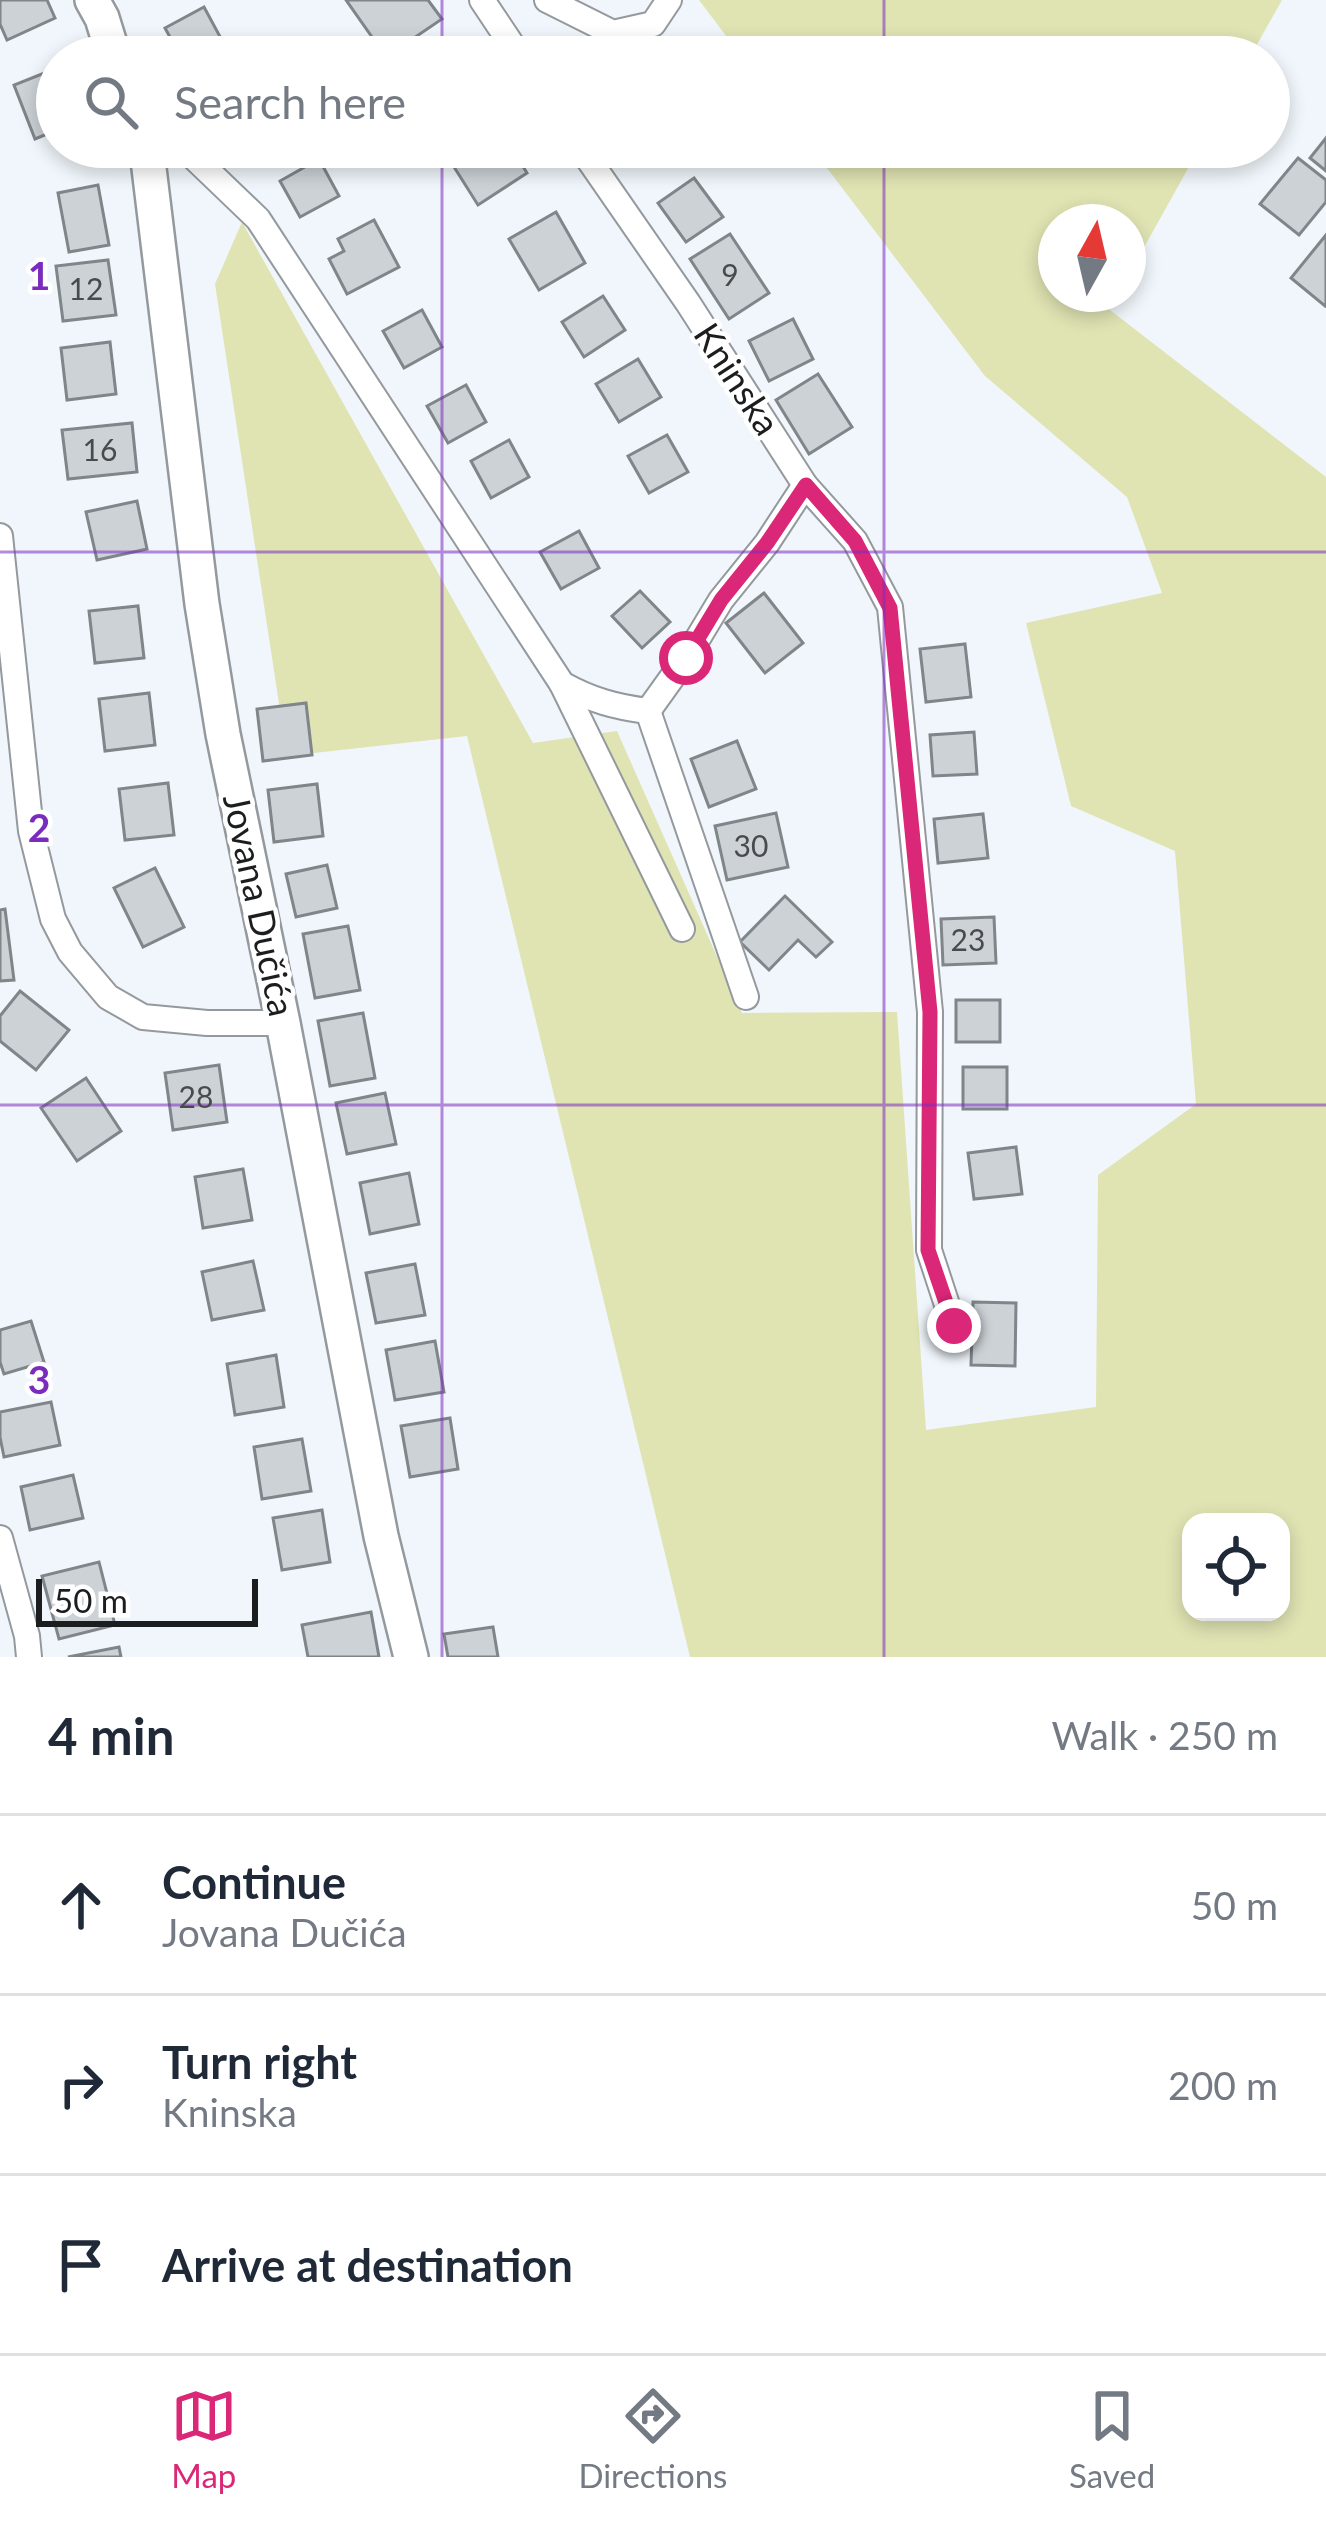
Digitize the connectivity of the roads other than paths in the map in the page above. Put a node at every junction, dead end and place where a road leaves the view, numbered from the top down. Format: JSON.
{"nodes":[{"id":1,"x":92,"y":0,"type":"edge"},
{"id":2,"x":547,"y":0,"type":"edge"},
{"id":3,"x":669,"y":0,"type":"edge"},
{"id":4,"x":495,"y":4,"type":"edge"},
{"id":5,"x":108,"y":36,"type":"edge"},
{"id":6,"x":510,"y":36,"type":"edge"},
{"id":7,"x":149,"y":168,"type":"edge"},
{"id":8,"x":205,"y":168,"type":"edge"},
{"id":9,"x":595,"y":168,"type":"edge"},
{"id":10,"x":806,"y":485,"type":"junction"},
{"id":11,"x":0,"y":536,"type":"edge"},
{"id":12,"x":562,"y":684,"type":"junction"},
{"id":13,"x":648,"y":711,"type":"junction"},
{"id":14,"x":682,"y":929,"type":"dead end"},
{"id":15,"x":746,"y":998,"type":"dead end"},
{"id":16,"x":283,"y":1023,"type":"junction"},
{"id":17,"x":954,"y":1326,"type":"dead end"},
{"id":18,"x":0,"y":1538,"type":"edge"},
{"id":19,"x":29,"y":1657,"type":"edge"},
{"id":20,"x":411,"y":1657,"type":"edge"}],
"edges":[{"from":1,"to":5,"type":"main road"},
{"from":2,"to":3,"type":"street"},
{"from":4,"to":6,"type":"street"},
{"from":7,"to":16,"type":"main road","name":"Jovana Dučića"},
{"from":8,"to":12,"type":"street"},
{"from":9,"to":10,"type":"street","name":"Kninska"},
{"from":10,"to":13,"type":"street"},
{"from":10,"to":17,"type":"street","name":"Kninska"},
{"from":11,"to":16,"type":"street"},
{"from":12,"to":13,"type":"street"},
{"from":12,"to":14,"type":"street"},
{"from":13,"to":15,"type":"street"},
{"from":16,"to":20,"type":"main road","name":"Jovana Dučića"},
{"from":18,"to":19,"type":"street"}]}
